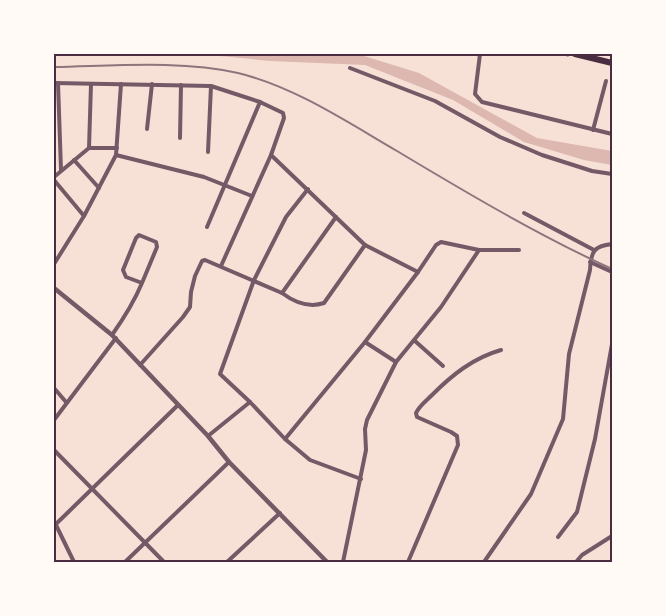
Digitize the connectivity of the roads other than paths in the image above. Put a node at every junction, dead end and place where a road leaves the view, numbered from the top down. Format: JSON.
{"nodes":[{"id":1,"x":480,"y":54,"type":"edge"},
{"id":2,"x":575,"y":54,"type":"edge"},
{"id":3,"x":612,"y":63,"type":"edge"},
{"id":4,"x":350,"y":68,"type":"dead end"},
{"id":5,"x":606,"y":81,"type":"dead end"},
{"id":6,"x":56,"y":83,"type":"edge"},
{"id":7,"x":91,"y":84,"type":"junction"},
{"id":8,"x":121,"y":84,"type":"junction"},
{"id":9,"x":152,"y":84,"type":"junction"},
{"id":10,"x":181,"y":85,"type":"junction"},
{"id":11,"x":211,"y":86,"type":"junction"},
{"id":12,"x":260,"y":102,"type":"junction"},
{"id":13,"x":147,"y":129,"type":"dead end"},
{"id":14,"x":593,"y":130,"type":"junction"},
{"id":15,"x":612,"y":134,"type":"edge"},
{"id":16,"x":180,"y":138,"type":"dead end"},
{"id":17,"x":89,"y":148,"type":"junction"},
{"id":18,"x":117,"y":148,"type":"junction"},
{"id":19,"x":208,"y":152,"type":"dead end"},
{"id":20,"x":116,"y":155,"type":"junction"},
{"id":21,"x":271,"y":155,"type":"junction"},
{"id":22,"x":74,"y":160,"type":"junction"},
{"id":23,"x":61,"y":170,"type":"junction"},
{"id":24,"x":612,"y":174,"type":"edge"},
{"id":25,"x":54,"y":178,"type":"edge"},
{"id":26,"x":224,"y":185,"type":"junction"},
{"id":27,"x":99,"y":188,"type":"junction"},
{"id":28,"x":308,"y":189,"type":"junction"},
{"id":29,"x":252,"y":196,"type":"junction"},
{"id":30,"x":524,"y":213,"type":"dead end"},
{"id":31,"x":84,"y":216,"type":"junction"},
{"id":32,"x":336,"y":217,"type":"junction"},
{"id":33,"x":207,"y":227,"type":"dead end"},
{"id":34,"x":612,"y":244,"type":"edge"},
{"id":35,"x":365,"y":245,"type":"junction"},
{"id":36,"x":479,"y":250,"type":"junction"},
{"id":37,"x":519,"y":250,"type":"dead end"},
{"id":38,"x":594,"y":250,"type":"junction"},
{"id":39,"x":590,"y":262,"type":"junction"},
{"id":40,"x":54,"y":264,"type":"edge"},
{"id":41,"x":222,"y":266,"type":"junction"},
{"id":42,"x":418,"y":272,"type":"junction"},
{"id":43,"x":612,"y":272,"type":"edge"},
{"id":44,"x":254,"y":280,"type":"junction"},
{"id":45,"x":142,"y":283,"type":"junction"},
{"id":46,"x":54,"y":288,"type":"edge"},
{"id":47,"x":282,"y":293,"type":"junction"},
{"id":48,"x":114,"y":336,"type":"junction"},
{"id":49,"x":415,"y":340,"type":"junction"},
{"id":50,"x":365,"y":342,"type":"junction"},
{"id":51,"x":612,"y":344,"type":"edge"},
{"id":52,"x":501,"y":350,"type":"dead end"},
{"id":53,"x":396,"y":362,"type":"junction"},
{"id":54,"x":140,"y":365,"type":"junction"},
{"id":55,"x":443,"y":366,"type":"dead end"},
{"id":56,"x":54,"y":388,"type":"edge"},
{"id":57,"x":66,"y":402,"type":"junction"},
{"id":58,"x":250,"y":402,"type":"junction"},
{"id":59,"x":178,"y":405,"type":"junction"},
{"id":60,"x":54,"y":420,"type":"edge"},
{"id":61,"x":208,"y":436,"type":"junction"},
{"id":62,"x":285,"y":439,"type":"junction"},
{"id":63,"x":54,"y":450,"type":"edge"},
{"id":64,"x":229,"y":462,"type":"junction"},
{"id":65,"x":361,"y":479,"type":"junction"},
{"id":66,"x":92,"y":488,"type":"junction"},
{"id":67,"x":280,"y":514,"type":"junction"},
{"id":68,"x":55,"y":523,"type":"edge"},
{"id":69,"x":612,"y":536,"type":"edge"},
{"id":70,"x":558,"y":537,"type":"dead end"},
{"id":71,"x":144,"y":543,"type":"junction"},
{"id":72,"x":74,"y":562,"type":"edge"},
{"id":73,"x":124,"y":562,"type":"edge"},
{"id":74,"x":164,"y":562,"type":"edge"},
{"id":75,"x":228,"y":562,"type":"edge"},
{"id":76,"x":327,"y":562,"type":"edge"},
{"id":77,"x":343,"y":562,"type":"edge"},
{"id":78,"x":408,"y":562,"type":"edge"},
{"id":79,"x":484,"y":562,"type":"edge"},
{"id":80,"x":576,"y":562,"type":"edge"}],
"edges":[{"from":1,"to":14,"type":"street"},
{"from":2,"to":3,"type":"highway"},
{"from":4,"to":24,"type":"street"},
{"from":5,"to":14,"type":"street"},
{"from":6,"to":7,"type":"street"},
{"from":6,"to":23,"type":"street"},
{"from":7,"to":8,"type":"street"},
{"from":7,"to":17,"type":"street"},
{"from":8,"to":9,"type":"street"},
{"from":8,"to":18,"type":"street"},
{"from":9,"to":10,"type":"street"},
{"from":9,"to":13,"type":"street"},
{"from":10,"to":11,"type":"street"},
{"from":10,"to":16,"type":"street"},
{"from":11,"to":12,"type":"street"},
{"from":11,"to":19,"type":"street"},
{"from":12,"to":21,"type":"street"},
{"from":12,"to":26,"type":"street"},
{"from":14,"to":15,"type":"street"},
{"from":17,"to":18,"type":"street"},
{"from":17,"to":22,"type":"street"},
{"from":18,"to":20,"type":"street"},
{"from":20,"to":26,"type":"street"},
{"from":20,"to":27,"type":"street"},
{"from":21,"to":28,"type":"street"},
{"from":21,"to":29,"type":"street"},
{"from":22,"to":23,"type":"street"},
{"from":22,"to":27,"type":"street"},
{"from":23,"to":25,"type":"street"},
{"from":25,"to":31,"type":"street"},
{"from":26,"to":29,"type":"street"},
{"from":26,"to":33,"type":"street"},
{"from":27,"to":31,"type":"street"},
{"from":28,"to":32,"type":"street"},
{"from":28,"to":44,"type":"street"},
{"from":29,"to":41,"type":"street"},
{"from":30,"to":38,"type":"street"},
{"from":31,"to":40,"type":"street"},
{"from":32,"to":35,"type":"street"},
{"from":32,"to":47,"type":"street"},
{"from":34,"to":38,"type":"street"},
{"from":35,"to":42,"type":"street"},
{"from":35,"to":47,"type":"street"},
{"from":36,"to":37,"type":"street"},
{"from":36,"to":42,"type":"street"},
{"from":36,"to":49,"type":"street"},
{"from":38,"to":39,"type":"street"},
{"from":39,"to":43,"type":"street"},
{"from":39,"to":79,"type":"street"},
{"from":41,"to":44,"type":"street"},
{"from":41,"to":54,"type":"street"},
{"from":42,"to":50,"type":"street"},
{"from":44,"to":47,"type":"street"},
{"from":44,"to":58,"type":"street"},
{"from":45,"to":45,"type":"street"},
{"from":45,"to":48,"type":"street"},
{"from":46,"to":48,"type":"street"},
{"from":48,"to":54,"type":"street"},
{"from":48,"to":57,"type":"street"},
{"from":49,"to":53,"type":"street"},
{"from":49,"to":55,"type":"street"},
{"from":50,"to":53,"type":"street"},
{"from":50,"to":62,"type":"street"},
{"from":51,"to":70,"type":"street"},
{"from":52,"to":78,"type":"street"},
{"from":53,"to":65,"type":"street"},
{"from":54,"to":59,"type":"street"},
{"from":56,"to":57,"type":"street"},
{"from":57,"to":60,"type":"street"},
{"from":58,"to":61,"type":"street"},
{"from":58,"to":62,"type":"street"},
{"from":59,"to":61,"type":"street"},
{"from":59,"to":66,"type":"street"},
{"from":61,"to":64,"type":"street"},
{"from":62,"to":65,"type":"street"},
{"from":63,"to":66,"type":"street"},
{"from":64,"to":67,"type":"street"},
{"from":64,"to":71,"type":"street"},
{"from":65,"to":77,"type":"street"},
{"from":66,"to":68,"type":"street"},
{"from":66,"to":71,"type":"street"},
{"from":67,"to":75,"type":"street"},
{"from":67,"to":76,"type":"street"},
{"from":68,"to":72,"type":"street"},
{"from":69,"to":80,"type":"street"},
{"from":71,"to":73,"type":"street"},
{"from":71,"to":74,"type":"street"}]}
